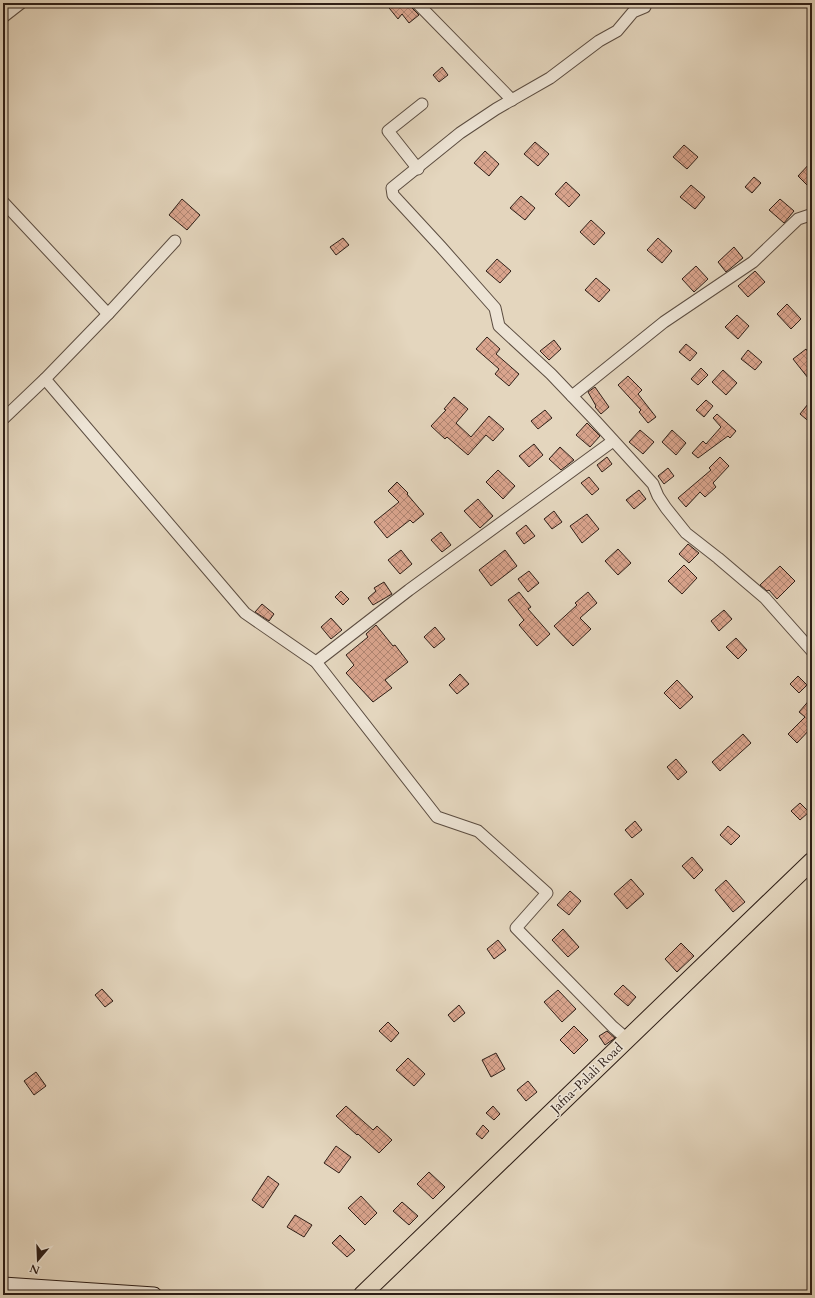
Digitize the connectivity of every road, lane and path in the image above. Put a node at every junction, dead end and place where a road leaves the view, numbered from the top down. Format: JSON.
{"nodes":[{"id":1,"x":21,"y":3,"type":"edge"},
{"id":2,"x":417,"y":3,"type":"edge"},
{"id":3,"x":645,"y":7,"type":"dead end"},
{"id":4,"x":3,"y":18,"type":"edge"},
{"id":5,"x":512,"y":100,"type":"junction"},
{"id":6,"x":422,"y":104,"type":"dead end"},
{"id":7,"x":418,"y":169,"type":"junction"},
{"id":8,"x":3,"y":202,"type":"edge"},
{"id":9,"x":812,"y":216,"type":"edge"},
{"id":10,"x":175,"y":241,"type":"dead end"},
{"id":11,"x":108,"y":314,"type":"junction"},
{"id":12,"x":45,"y":379,"type":"junction"},
{"id":13,"x":572,"y":396,"type":"junction"},
{"id":14,"x":3,"y":420,"type":"edge"},
{"id":15,"x":613,"y":441,"type":"junction"},
{"id":16,"x":812,"y":651,"type":"edge"},
{"id":17,"x":316,"y":662,"type":"junction"},
{"id":18,"x":812,"y":861,"type":"edge"},
{"id":19,"x":627,"y":1039,"type":"junction"},
{"id":20,"x":3,"y":1285,"type":"edge"},
{"id":21,"x":154,"y":1295,"type":"edge"},
{"id":22,"x":362,"y":1295,"type":"edge"}],
"edges":[{"from":1,"to":4,"type":"street"},
{"from":2,"to":5,"type":"street"},
{"from":3,"to":5,"type":"street"},
{"from":5,"to":7,"type":"street"},
{"from":6,"to":7,"type":"street"},
{"from":7,"to":13,"type":"street"},
{"from":8,"to":11,"type":"street"},
{"from":9,"to":13,"type":"street"},
{"from":10,"to":11,"type":"street"},
{"from":11,"to":12,"type":"street"},
{"from":12,"to":14,"type":"street"},
{"from":12,"to":17,"type":"street"},
{"from":13,"to":15,"type":"street"},
{"from":15,"to":16,"type":"street"},
{"from":15,"to":17,"type":"street"},
{"from":17,"to":19,"type":"street"},
{"from":18,"to":19,"type":"main road","name":"Jafna-Palali Road"},
{"from":19,"to":22,"type":"main road","name":"Jafna-Palali Road"},
{"from":20,"to":21,"type":"main road"}]}
